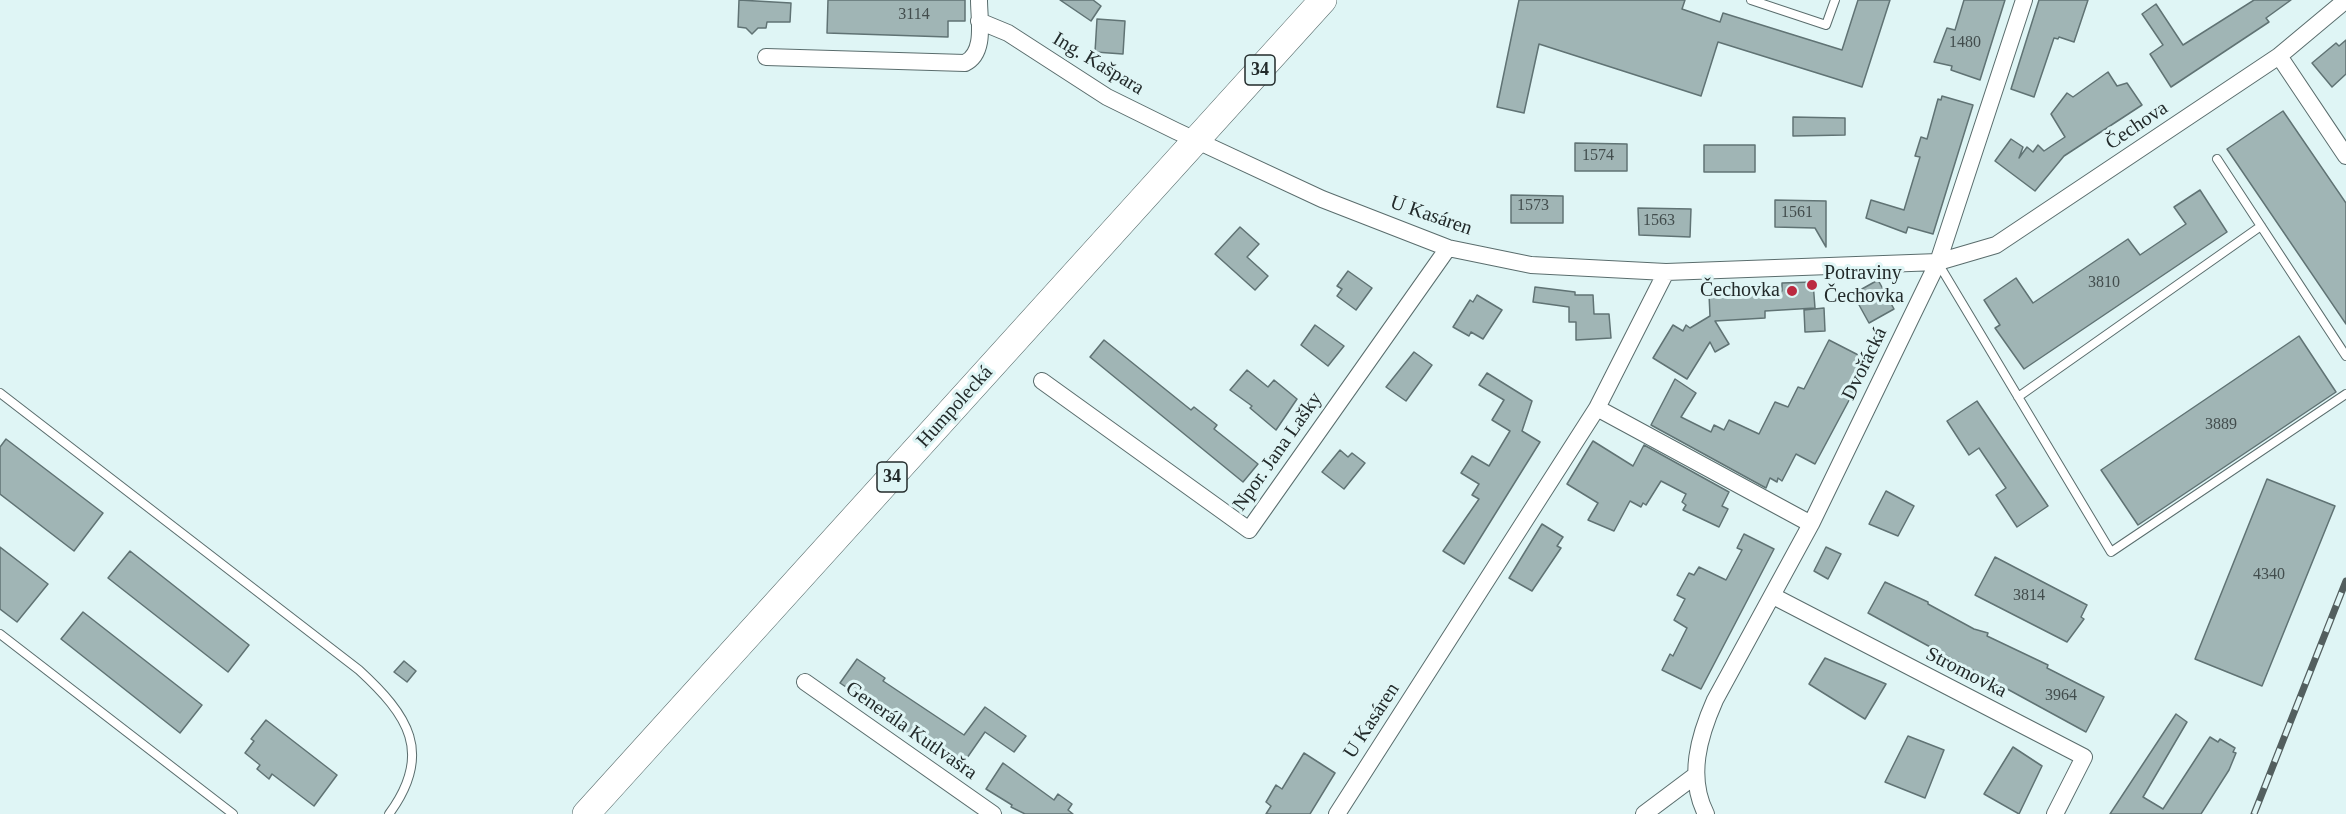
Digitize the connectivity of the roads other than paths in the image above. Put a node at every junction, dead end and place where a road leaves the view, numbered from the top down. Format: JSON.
{"nodes":[{"id":1,"x":979,"y":0,"type":"edge"},
{"id":2,"x":1323,"y":0,"type":"edge"},
{"id":3,"x":1751,"y":0,"type":"edge"},
{"id":4,"x":1835,"y":0,"type":"edge"},
{"id":5,"x":2024,"y":0,"type":"edge"},
{"id":6,"x":2346,"y":0,"type":"edge"},
{"id":7,"x":979,"y":21,"type":"junction"},
{"id":8,"x":2279,"y":56,"type":"junction"},
{"id":9,"x":766,"y":57,"type":"dead end"},
{"id":10,"x":1197,"y":141,"type":"junction"},
{"id":11,"x":2346,"y":156,"type":"edge"},
{"id":12,"x":2217,"y":159,"type":"dead end"},
{"id":13,"x":2261,"y":226,"type":"junction"},
{"id":14,"x":1448,"y":248,"type":"junction"},
{"id":15,"x":1938,"y":262,"type":"junction"},
{"id":16,"x":1666,"y":272,"type":"junction"},
{"id":17,"x":2346,"y":356,"type":"edge"},
{"id":18,"x":1042,"y":381,"type":"dead end"},
{"id":19,"x":0,"y":393,"type":"edge"},
{"id":20,"x":2346,"y":394,"type":"edge"},
{"id":21,"x":2018,"y":397,"type":"junction"},
{"id":22,"x":1597,"y":408,"type":"junction"},
{"id":23,"x":1811,"y":524,"type":"junction"},
{"id":24,"x":1773,"y":596,"type":"junction"},
{"id":25,"x":0,"y":634,"type":"edge"},
{"id":26,"x":806,"y":682,"type":"dead end"},
{"id":27,"x":1696,"y":776,"type":"junction"},
{"id":28,"x":233,"y":814,"type":"edge"},
{"id":29,"x":389,"y":814,"type":"edge"},
{"id":30,"x":586,"y":814,"type":"edge"},
{"id":31,"x":993,"y":814,"type":"edge"},
{"id":32,"x":1337,"y":814,"type":"edge"},
{"id":33,"x":1644,"y":814,"type":"edge"},
{"id":34,"x":1706,"y":814,"type":"edge"},
{"id":35,"x":2055,"y":814,"type":"edge"}],
"edges":[{"from":1,"to":7,"type":"street"},
{"from":2,"to":10,"type":"main road","name":"Humpolecká","number":"34"},
{"from":3,"to":4,"type":"lane"},
{"from":5,"to":15,"type":"street","name":"Dvořácká"},
{"from":6,"to":8,"type":"street","name":"Čechova"},
{"from":7,"to":9,"type":"street"},
{"from":7,"to":10,"type":"street","name":"Ing. Kašpara"},
{"from":8,"to":11,"type":"street"},
{"from":8,"to":15,"type":"street","name":"Čechova"},
{"from":10,"to":14,"type":"street","name":"U Kasáren"},
{"from":10,"to":30,"type":"main road","name":"Humpolecká","number":"34"},
{"from":12,"to":13,"type":"lane"},
{"from":13,"to":17,"type":"lane"},
{"from":13,"to":21,"type":"lane"},
{"from":14,"to":16,"type":"street","name":"U Kasáren"},
{"from":14,"to":18,"type":"street","name":"Npor. Jana Lašky"},
{"from":15,"to":16,"type":"street","name":"U Kasáren"},
{"from":15,"to":21,"type":"lane"},
{"from":15,"to":23,"type":"street","name":"Dvořácká"},
{"from":16,"to":22,"type":"street","name":"U Kasáren"},
{"from":19,"to":29,"type":"lane"},
{"from":20,"to":21,"type":"lane"},
{"from":22,"to":23,"type":"street"},
{"from":22,"to":32,"type":"street","name":"U Kasáren"},
{"from":23,"to":24,"type":"street","name":"Dvořácká"},
{"from":24,"to":27,"type":"street","name":"Dvořácká"},
{"from":24,"to":35,"type":"street","name":"Stromovka"},
{"from":25,"to":28,"type":"lane"},
{"from":26,"to":31,"type":"street","name":"Generála Kutlvašra"},
{"from":27,"to":33,"type":"street"},
{"from":27,"to":34,"type":"street","name":"Dvořácká"}]}
